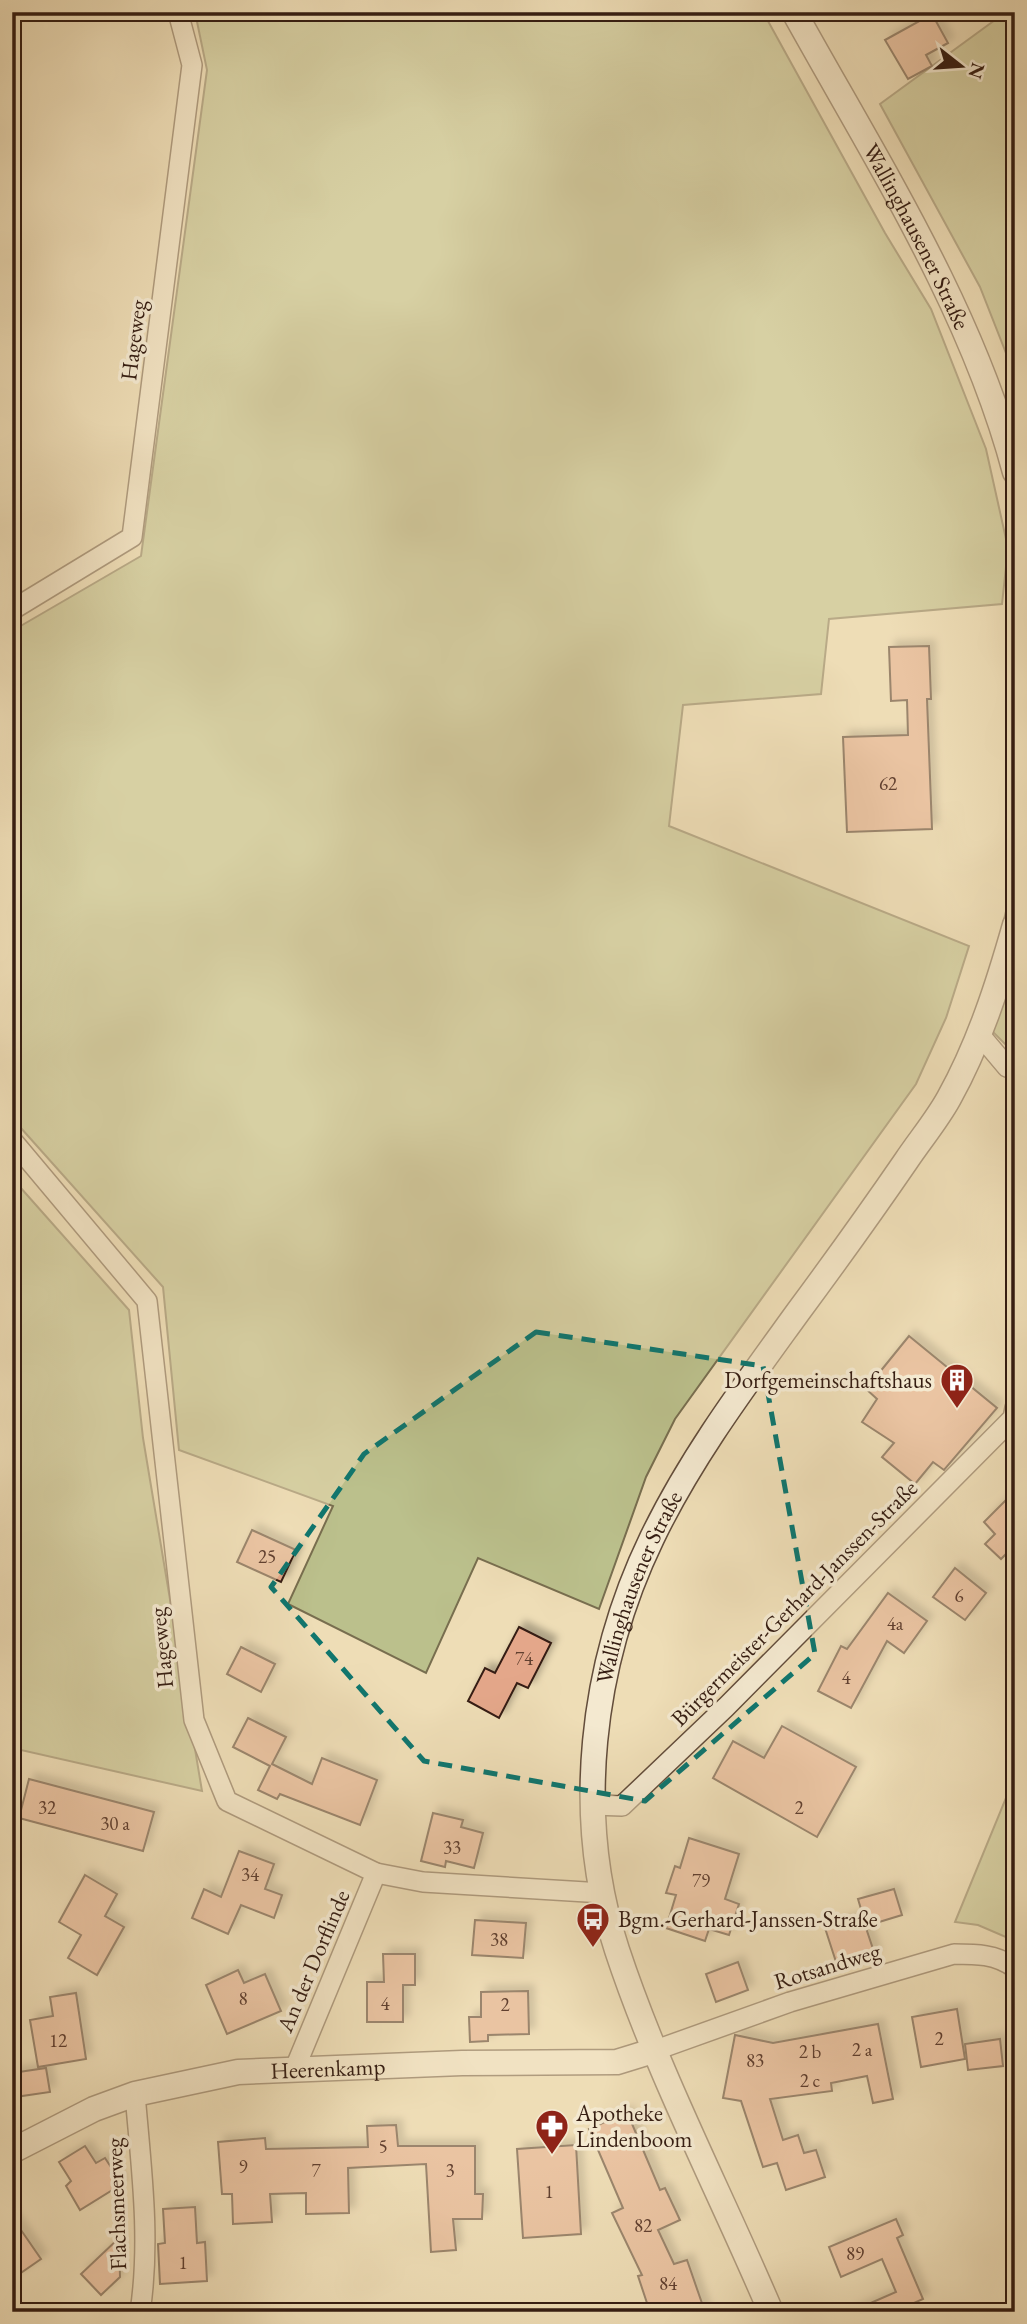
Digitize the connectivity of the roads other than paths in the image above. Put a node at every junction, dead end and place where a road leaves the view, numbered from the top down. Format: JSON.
{"nodes":[{"id":1,"x":178,"y":12,"type":"edge"},
{"id":2,"x":794,"y":12,"type":"edge"},
{"id":3,"x":1015,"y":472,"type":"edge"},
{"id":4,"x":12,"y":610,"type":"edge"},
{"id":5,"x":1015,"y":925,"type":"edge"},
{"id":6,"x":980,"y":1035,"type":"junction"},
{"id":7,"x":1015,"y":1070,"type":"edge"},
{"id":8,"x":12,"y":1140,"type":"edge"},
{"id":9,"x":1014,"y":1415,"type":"edge"},
{"id":10,"x":592,"y":1805,"type":"junction"},
{"id":11,"x":376,"y":1873,"type":"junction"},
{"id":12,"x":603,"y":1893,"type":"junction"},
{"id":13,"x":1015,"y":1968,"type":"edge"},
{"id":14,"x":656,"y":2050,"type":"junction"},
{"id":15,"x":295,"y":2068,"type":"junction"},
{"id":16,"x":135,"y":2094,"type":"junction"},
{"id":17,"x":12,"y":2151,"type":"edge"},
{"id":18,"x":139,"y":2312,"type":"edge"},
{"id":19,"x":771,"y":2312,"type":"edge"}],
"edges":[{"from":1,"to":4,"type":"street","name":"Hageweg"},
{"from":2,"to":3,"type":"street","name":"Wallinghausener Straße"},
{"from":5,"to":6,"type":"street","name":"Wallinghausener Straße"},
{"from":6,"to":7,"type":"street"},
{"from":6,"to":10,"type":"street","name":"Wallinghausener Straße"},
{"from":8,"to":11,"type":"street","name":"Hageweg"},
{"from":9,"to":10,"type":"street","name":"Bürgermeister-Gerhard-Janssen-Straße"},
{"from":10,"to":12,"type":"street","name":"Wallinghausener Straße"},
{"from":11,"to":12,"type":"street","name":"Hageweg"},
{"from":11,"to":15,"type":"street","name":"An der Dorflinde"},
{"from":12,"to":14,"type":"street","name":"Wallinghausener Straße"},
{"from":13,"to":14,"type":"street","name":"Rotsandweg"},
{"from":14,"to":15,"type":"street","name":"Heerenkamp"},
{"from":14,"to":19,"type":"street","name":"Wallinghausener Straße"},
{"from":15,"to":16,"type":"street","name":"Heerenkamp"},
{"from":16,"to":17,"type":"street","name":"Heerenkamp"},
{"from":16,"to":18,"type":"street","name":"Flachsmeerweg"}]}
